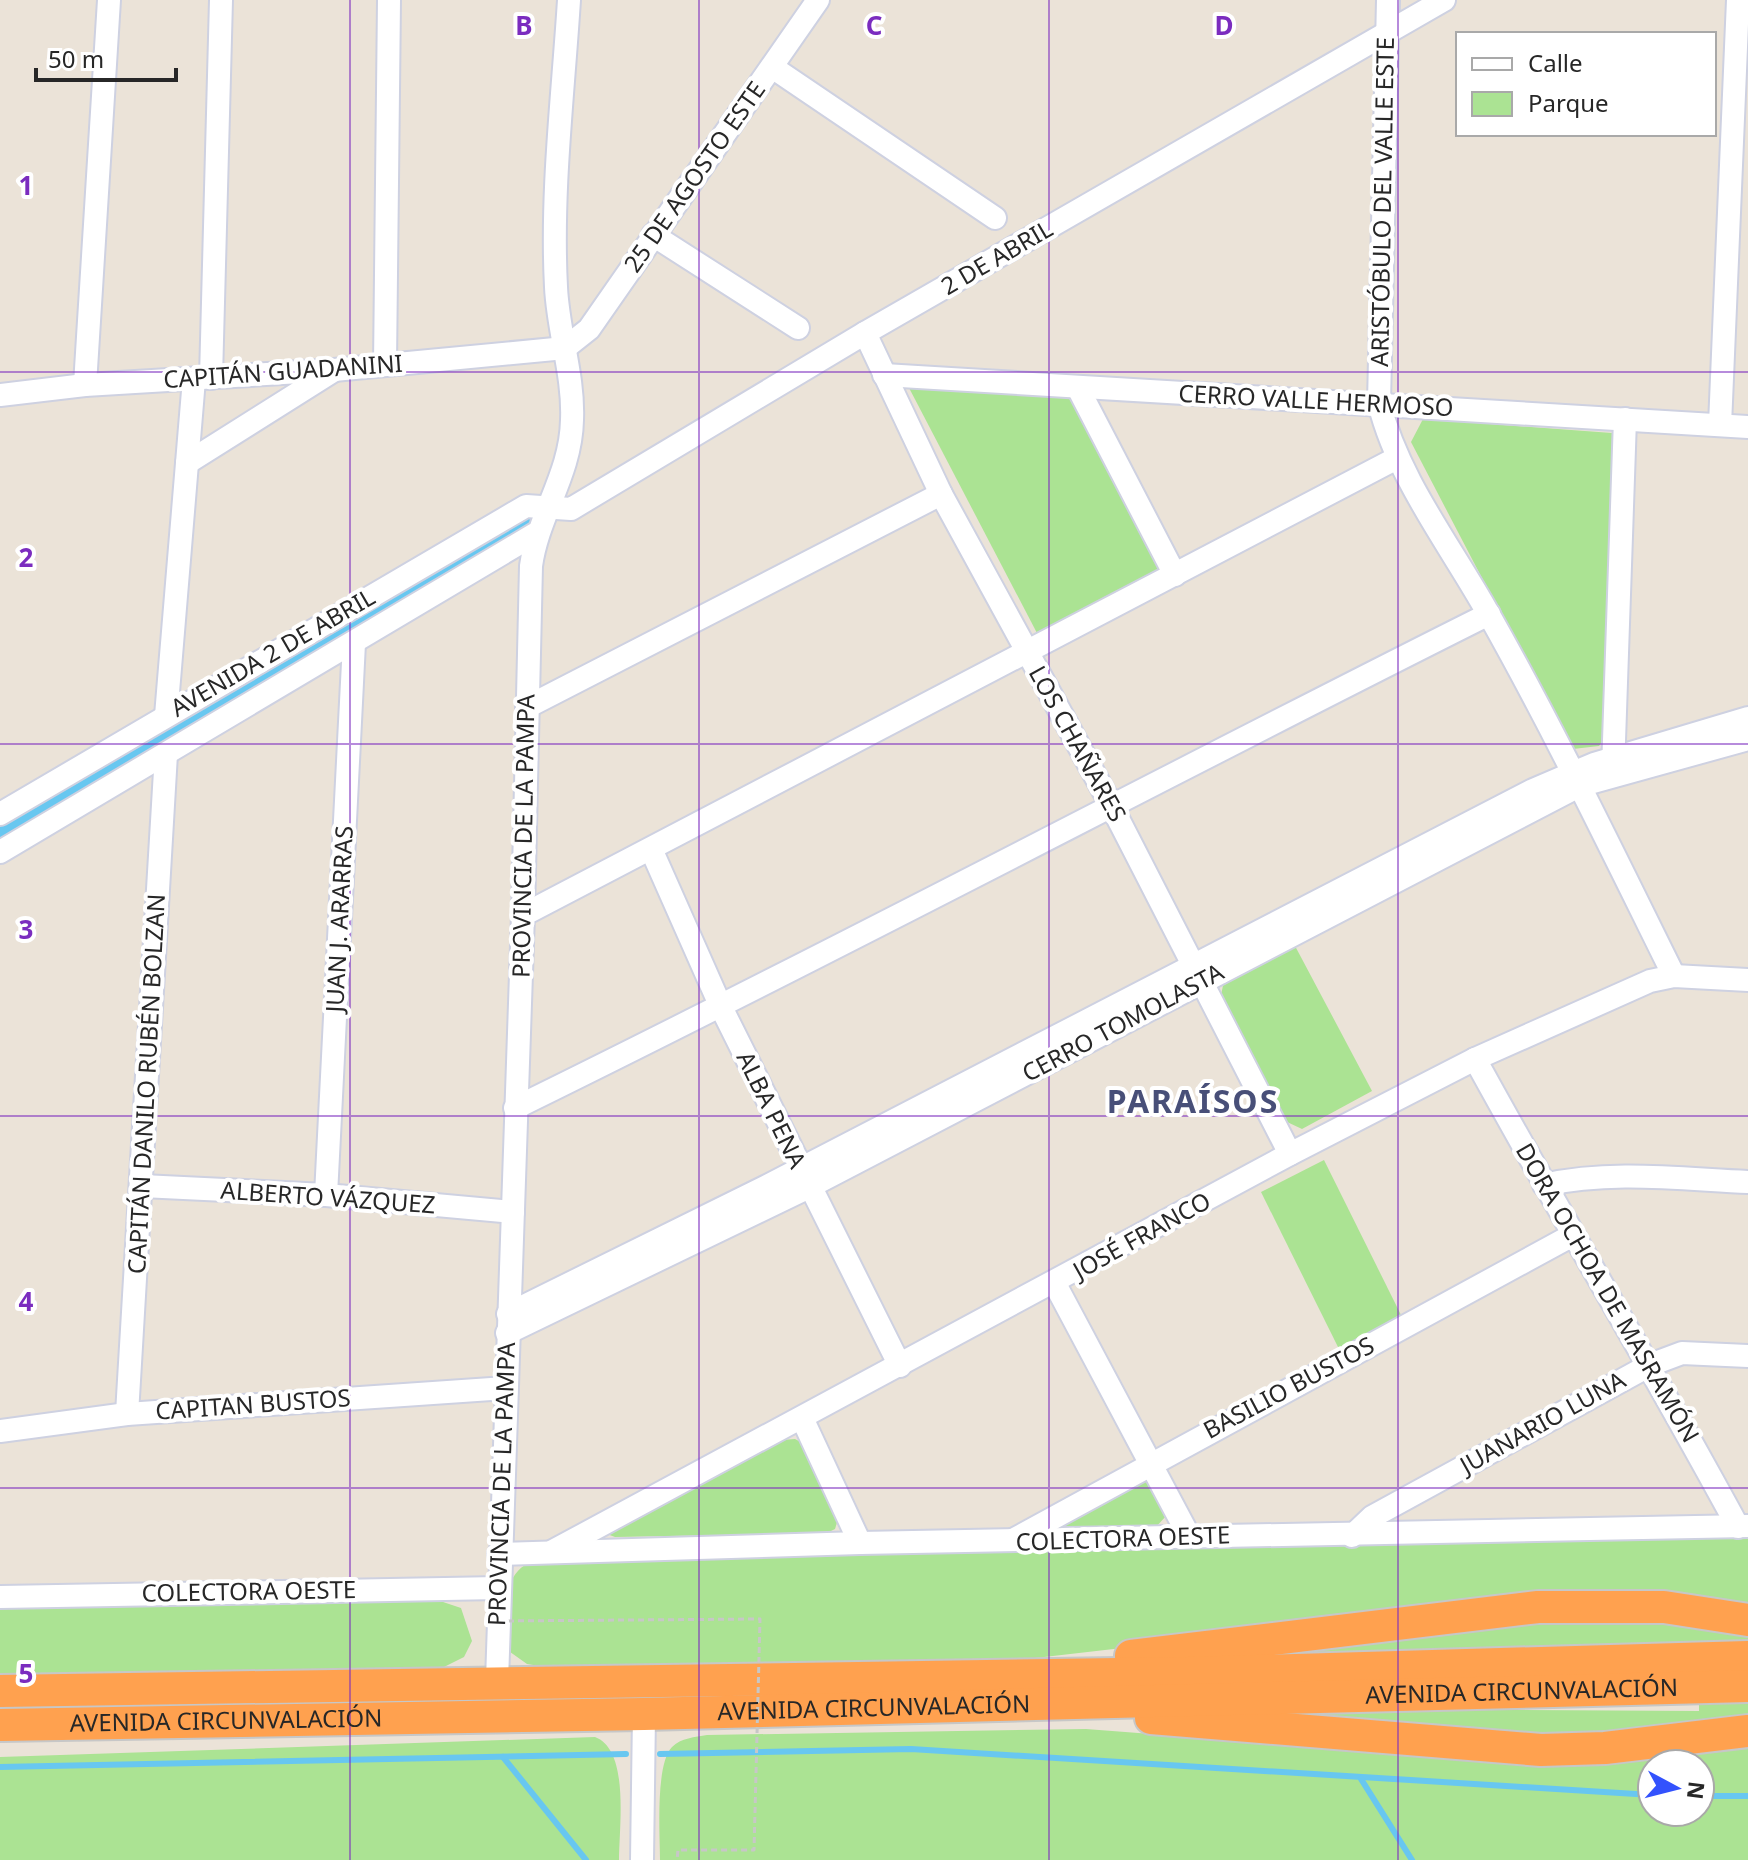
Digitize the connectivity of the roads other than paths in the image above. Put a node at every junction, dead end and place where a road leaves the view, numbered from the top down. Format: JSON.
{"nodes":[{"id":1,"x":109,"y":0,"type":"edge"},
{"id":2,"x":221,"y":0,"type":"edge"},
{"id":3,"x":389,"y":0,"type":"edge"},
{"id":4,"x":569,"y":0,"type":"edge"},
{"id":5,"x":818,"y":0,"type":"edge"},
{"id":6,"x":1388,"y":0,"type":"edge"},
{"id":7,"x":1444,"y":0,"type":"edge"},
{"id":8,"x":1738,"y":0,"type":"edge"},
{"id":9,"x":1387,"y":33,"type":"junction"},
{"id":10,"x":772,"y":67,"type":"junction"},
{"id":11,"x":1741,"y":126,"type":"edge"},
{"id":12,"x":995,"y":218,"type":"dead end"},
{"id":13,"x":653,"y":235,"type":"junction"},
{"id":14,"x":798,"y":328,"type":"dead end"},
{"id":15,"x":865,"y":333,"type":"junction"},
{"id":16,"x":565,"y":348,"type":"junction"},
{"id":17,"x":385,"y":365,"type":"junction"},
{"id":18,"x":334,"y":370,"type":"junction"},
{"id":19,"x":884,"y":375,"type":"junction"},
{"id":20,"x":202,"y":378,"type":"junction"},
{"id":21,"x":85,"y":385,"type":"junction"},
{"id":22,"x":1078,"y":388,"type":"junction"},
{"id":23,"x":0,"y":395,"type":"edge"},
{"id":24,"x":1379,"y":403,"type":"junction"},
{"id":25,"x":1625,"y":419,"type":"junction"},
{"id":26,"x":1720,"y":425,"type":"junction"},
{"id":27,"x":1748,"y":427,"type":"edge"},
{"id":28,"x":1397,"y":458,"type":"junction"},
{"id":29,"x":187,"y":463,"type":"junction"},
{"id":30,"x":941,"y":494,"type":"junction"},
{"id":31,"x":549,"y":507,"type":"junction"},
{"id":32,"x":535,"y":534,"type":"junction"},
{"id":33,"x":1175,"y":575,"type":"junction"},
{"id":34,"x":1489,"y":614,"type":"junction"},
{"id":35,"x":354,"y":643,"type":"junction"},
{"id":36,"x":1027,"y":653,"type":"junction"},
{"id":37,"x":527,"y":707,"type":"junction"},
{"id":38,"x":166,"y":716,"type":"junction"},
{"id":39,"x":1748,"y":718,"type":"edge"},
{"id":40,"x":1748,"y":739,"type":"edge"},
{"id":41,"x":166,"y":754,"type":"junction"},
{"id":42,"x":1613,"y":767,"type":"junction"},
{"id":43,"x":1576,"y":779,"type":"junction"},
{"id":44,"x":1110,"y":803,"type":"junction"},
{"id":45,"x":0,"y":814,"type":"edge"},
{"id":46,"x":651,"y":849,"type":"junction"},
{"id":47,"x":0,"y":852,"type":"edge"},
{"id":48,"x":523,"y":915,"type":"junction"},
{"id":49,"x":1197,"y":973,"type":"junction"},
{"id":50,"x":1674,"y":976,"type":"junction"},
{"id":51,"x":1748,"y":980,"type":"edge"},
{"id":52,"x":721,"y":1007,"type":"junction"},
{"id":53,"x":1475,"y":1059,"type":"junction"},
{"id":54,"x":515,"y":1108,"type":"junction"},
{"id":55,"x":1290,"y":1154,"type":"junction"},
{"id":56,"x":804,"y":1178,"type":"junction"},
{"id":57,"x":1748,"y":1182,"type":"edge"},
{"id":58,"x":1544,"y":1185,"type":"junction"},
{"id":59,"x":142,"y":1186,"type":"junction"},
{"id":60,"x":326,"y":1195,"type":"junction"},
{"id":61,"x":513,"y":1212,"type":"junction"},
{"id":62,"x":1571,"y":1236,"type":"junction"},
{"id":63,"x":1055,"y":1284,"type":"junction"},
{"id":64,"x":508,"y":1323,"type":"junction"},
{"id":65,"x":1748,"y":1356,"type":"edge"},
{"id":66,"x":1650,"y":1365,"type":"junction"},
{"id":67,"x":900,"y":1366,"type":"junction"},
{"id":68,"x":506,"y":1388,"type":"junction"},
{"id":69,"x":127,"y":1414,"type":"junction"},
{"id":70,"x":802,"y":1418,"type":"junction"},
{"id":71,"x":0,"y":1431,"type":"edge"},
{"id":72,"x":1152,"y":1461,"type":"junction"},
{"id":73,"x":1743,"y":1527,"type":"edge"},
{"id":74,"x":1189,"y":1536,"type":"junction"},
{"id":75,"x":1352,"y":1536,"type":"junction"},
{"id":76,"x":1008,"y":1542,"type":"junction"},
{"id":77,"x":860,"y":1543,"type":"junction"},
{"id":78,"x":553,"y":1551,"type":"junction"},
{"id":79,"x":499,"y":1554,"type":"junction"},
{"id":80,"x":499,"y":1588,"type":"junction"},
{"id":81,"x":0,"y":1597,"type":"edge"},
{"id":82,"x":1748,"y":1620,"type":"edge"},
{"id":83,"x":1748,"y":1657,"type":"edge"},
{"id":84,"x":1700,"y":1673,"type":"junction"},
{"id":85,"x":942,"y":1676,"type":"junction"},
{"id":86,"x":497,"y":1681,"type":"junction"},
{"id":87,"x":1748,"y":1686,"type":"edge"},
{"id":88,"x":0,"y":1691,"type":"edge"},
{"id":89,"x":1008,"y":1705,"type":"junction"},
{"id":90,"x":644,"y":1714,"type":"junction"},
{"id":91,"x":0,"y":1725,"type":"edge"},
{"id":92,"x":1748,"y":1731,"type":"edge"},
{"id":93,"x":642,"y":1860,"type":"edge"}],
"edges":[{"from":1,"to":21,"type":"street"},
{"from":2,"to":20,"type":"street"},
{"from":3,"to":17,"type":"street"},
{"from":4,"to":16,"type":"street","name":"PROVINCIA DE LA PAMPA"},
{"from":5,"to":10,"type":"street","name":"25 DE AGOSTO ESTE"},
{"from":6,"to":9,"type":"street","name":"ARISTÓBULO DEL VALLE ESTE"},
{"from":7,"to":9,"type":"street","name":"2 DE ABRIL"},
{"from":8,"to":11,"type":"street"},
{"from":9,"to":15,"type":"street","name":"2 DE ABRIL"},
{"from":9,"to":24,"type":"street","name":"ARISTÓBULO DEL VALLE ESTE"},
{"from":10,"to":12,"type":"street"},
{"from":10,"to":13,"type":"street","name":"25 DE AGOSTO ESTE"},
{"from":11,"to":26,"type":"street"},
{"from":13,"to":14,"type":"street"},
{"from":13,"to":16,"type":"street","name":"25 DE AGOSTO ESTE"},
{"from":15,"to":19,"type":"street","name":"LOS CHAÑARES"},
{"from":15,"to":31,"type":"street","name":"2 DE ABRIL"},
{"from":16,"to":17,"type":"street","name":"CAPITÁN GUADANINI"},
{"from":16,"to":31,"type":"street","name":"PROVINCIA DE LA PAMPA"},
{"from":17,"to":18,"type":"street","name":"CAPITÁN GUADANINI"},
{"from":18,"to":20,"type":"street","name":"CAPITÁN GUADANINI"},
{"from":18,"to":29,"type":"street"},
{"from":19,"to":22,"type":"street","name":"CERRO VALLE HERMOSO"},
{"from":19,"to":30,"type":"street","name":"LOS CHAÑARES"},
{"from":20,"to":21,"type":"street","name":"CAPITÁN GUADANINI"},
{"from":20,"to":29,"type":"street"},
{"from":21,"to":23,"type":"street","name":"CAPITÁN GUADANINI"},
{"from":22,"to":24,"type":"street","name":"CERRO VALLE HERMOSO"},
{"from":22,"to":33,"type":"street"},
{"from":24,"to":25,"type":"street","name":"CERRO VALLE HERMOSO"},
{"from":24,"to":28,"type":"street","name":"ARISTÓBULO DEL VALLE ESTE"},
{"from":25,"to":26,"type":"street","name":"CERRO VALLE HERMOSO"},
{"from":25,"to":42,"type":"street"},
{"from":26,"to":27,"type":"street","name":"CERRO VALLE HERMOSO"},
{"from":28,"to":33,"type":"street"},
{"from":28,"to":34,"type":"street","name":"ARISTÓBULO DEL VALLE ESTE"},
{"from":29,"to":38,"type":"street"},
{"from":30,"to":36,"type":"street","name":"LOS CHAÑARES"},
{"from":30,"to":37,"type":"street"},
{"from":31,"to":32,"type":"street","name":"PROVINCIA DE LA PAMPA"},
{"from":31,"to":38,"type":"street","name":"AVENIDA 2 DE ABRIL"},
{"from":32,"to":35,"type":"street","name":"AVENIDA 2 DE ABRIL"},
{"from":32,"to":37,"type":"street","name":"PROVINCIA DE LA PAMPA"},
{"from":33,"to":36,"type":"street"},
{"from":34,"to":43,"type":"street","name":"ARISTÓBULO DEL VALLE ESTE"},
{"from":34,"to":44,"type":"street"},
{"from":35,"to":41,"type":"street","name":"AVENIDA 2 DE ABRIL"},
{"from":35,"to":60,"type":"street","name":"JUAN J. ARARRAS"},
{"from":36,"to":44,"type":"street","name":"LOS CHAÑARES"},
{"from":36,"to":46,"type":"street"},
{"from":37,"to":48,"type":"street","name":"PROVINCIA DE LA PAMPA"},
{"from":38,"to":45,"type":"street","name":"AVENIDA 2 DE ABRIL"},
{"from":39,"to":42,"type":"street","name":"CERRO TOMOLASTA"},
{"from":40,"to":42,"type":"street","name":"CERRO TOMOLASTA"},
{"from":41,"to":47,"type":"street","name":"AVENIDA 2 DE ABRIL"},
{"from":41,"to":59,"type":"street","name":"CAPITÁN DANILO RUBÉN BOLZAN"},
{"from":42,"to":43,"type":"street","name":"CERRO TOMOLASTA"},
{"from":43,"to":49,"type":"street","name":"CERRO TOMOLASTA"},
{"from":43,"to":50,"type":"street","name":"ARISTÓBULO DEL VALLE ESTE"},
{"from":44,"to":49,"type":"street","name":"LOS CHAÑARES"},
{"from":44,"to":52,"type":"street"},
{"from":46,"to":48,"type":"street"},
{"from":46,"to":52,"type":"street","name":"ALBA PENA"},
{"from":48,"to":54,"type":"street","name":"PROVINCIA DE LA PAMPA"},
{"from":49,"to":55,"type":"street","name":"LOS CHAÑARES"},
{"from":49,"to":56,"type":"street","name":"CERRO TOMOLASTA"},
{"from":50,"to":51,"type":"street","name":"JOSÉ FRANCO"},
{"from":50,"to":53,"type":"street","name":"JOSÉ FRANCO"},
{"from":52,"to":54,"type":"street"},
{"from":52,"to":56,"type":"street","name":"ALBA PENA"},
{"from":53,"to":55,"type":"street","name":"JOSÉ FRANCO"},
{"from":53,"to":58,"type":"street","name":"DORA OCHOA DE MASRAMÓN"},
{"from":54,"to":61,"type":"street","name":"PROVINCIA DE LA PAMPA"},
{"from":55,"to":63,"type":"street","name":"JOSÉ FRANCO"},
{"from":56,"to":64,"type":"street","name":"CERRO TOMOLASTA"},
{"from":56,"to":67,"type":"street","name":"ALBA PENA"},
{"from":57,"to":58,"type":"street"},
{"from":58,"to":62,"type":"street","name":"DORA OCHOA DE MASRAMÓN"},
{"from":59,"to":60,"type":"street","name":"ALBERTO VÁZQUEZ"},
{"from":59,"to":69,"type":"street","name":"CAPITÁN DANILO RUBÉN BOLZAN"},
{"from":60,"to":61,"type":"street","name":"ALBERTO VÁZQUEZ"},
{"from":61,"to":64,"type":"street","name":"PROVINCIA DE LA PAMPA"},
{"from":62,"to":66,"type":"street","name":"DORA OCHOA DE MASRAMÓN"},
{"from":62,"to":72,"type":"street","name":"BASILIO BUSTOS"},
{"from":63,"to":67,"type":"street","name":"JOSÉ FRANCO"},
{"from":63,"to":72,"type":"street"},
{"from":64,"to":68,"type":"street","name":"PROVINCIA DE LA PAMPA"},
{"from":65,"to":66,"type":"street","name":"JUANARIO LUNA"},
{"from":66,"to":73,"type":"street","name":"DORA OCHOA DE MASRAMÓN"},
{"from":66,"to":75,"type":"street","name":"JUANARIO LUNA"},
{"from":67,"to":70,"type":"street","name":"JOSÉ FRANCO"},
{"from":68,"to":69,"type":"street","name":"CAPITAN BUSTOS"},
{"from":68,"to":79,"type":"street","name":"PROVINCIA DE LA PAMPA"},
{"from":69,"to":71,"type":"street","name":"CAPITAN BUSTOS"},
{"from":70,"to":77,"type":"street"},
{"from":70,"to":78,"type":"street","name":"JOSÉ FRANCO"},
{"from":72,"to":74,"type":"street"},
{"from":72,"to":76,"type":"street","name":"BASILIO BUSTOS"},
{"from":73,"to":75,"type":"street","name":"COLECTORA OESTE"},
{"from":74,"to":75,"type":"street","name":"COLECTORA OESTE"},
{"from":74,"to":76,"type":"street","name":"COLECTORA OESTE"},
{"from":76,"to":77,"type":"street","name":"COLECTORA OESTE"},
{"from":77,"to":78,"type":"street","name":"COLECTORA OESTE"},
{"from":78,"to":79,"type":"street","name":"COLECTORA OESTE"},
{"from":79,"to":80,"type":"street","name":"PROVINCIA DE LA PAMPA"},
{"from":80,"to":81,"type":"street","name":"COLECTORA OESTE"},
{"from":80,"to":86,"type":"street","name":"PROVINCIA DE LA PAMPA"},
{"from":82,"to":85,"type":"highway"},
{"from":83,"to":84,"type":"highway","name":"AVENIDA CIRCUNVALACIÓN"},
{"from":84,"to":85,"type":"highway","name":"AVENIDA CIRCUNVALACIÓN"},
{"from":84,"to":87,"type":"highway","name":"AVENIDA CIRCUNVALACIÓN"},
{"from":84,"to":89,"type":"highway","name":"AVENIDA CIRCUNVALACIÓN"},
{"from":85,"to":86,"type":"highway","name":"AVENIDA CIRCUNVALACIÓN"},
{"from":86,"to":88,"type":"highway","name":"AVENIDA CIRCUNVALACIÓN"},
{"from":89,"to":90,"type":"highway","name":"AVENIDA CIRCUNVALACIÓN"},
{"from":89,"to":92,"type":"highway"},
{"from":90,"to":91,"type":"highway","name":"AVENIDA CIRCUNVALACIÓN"},
{"from":90,"to":93,"type":"street"}]}
